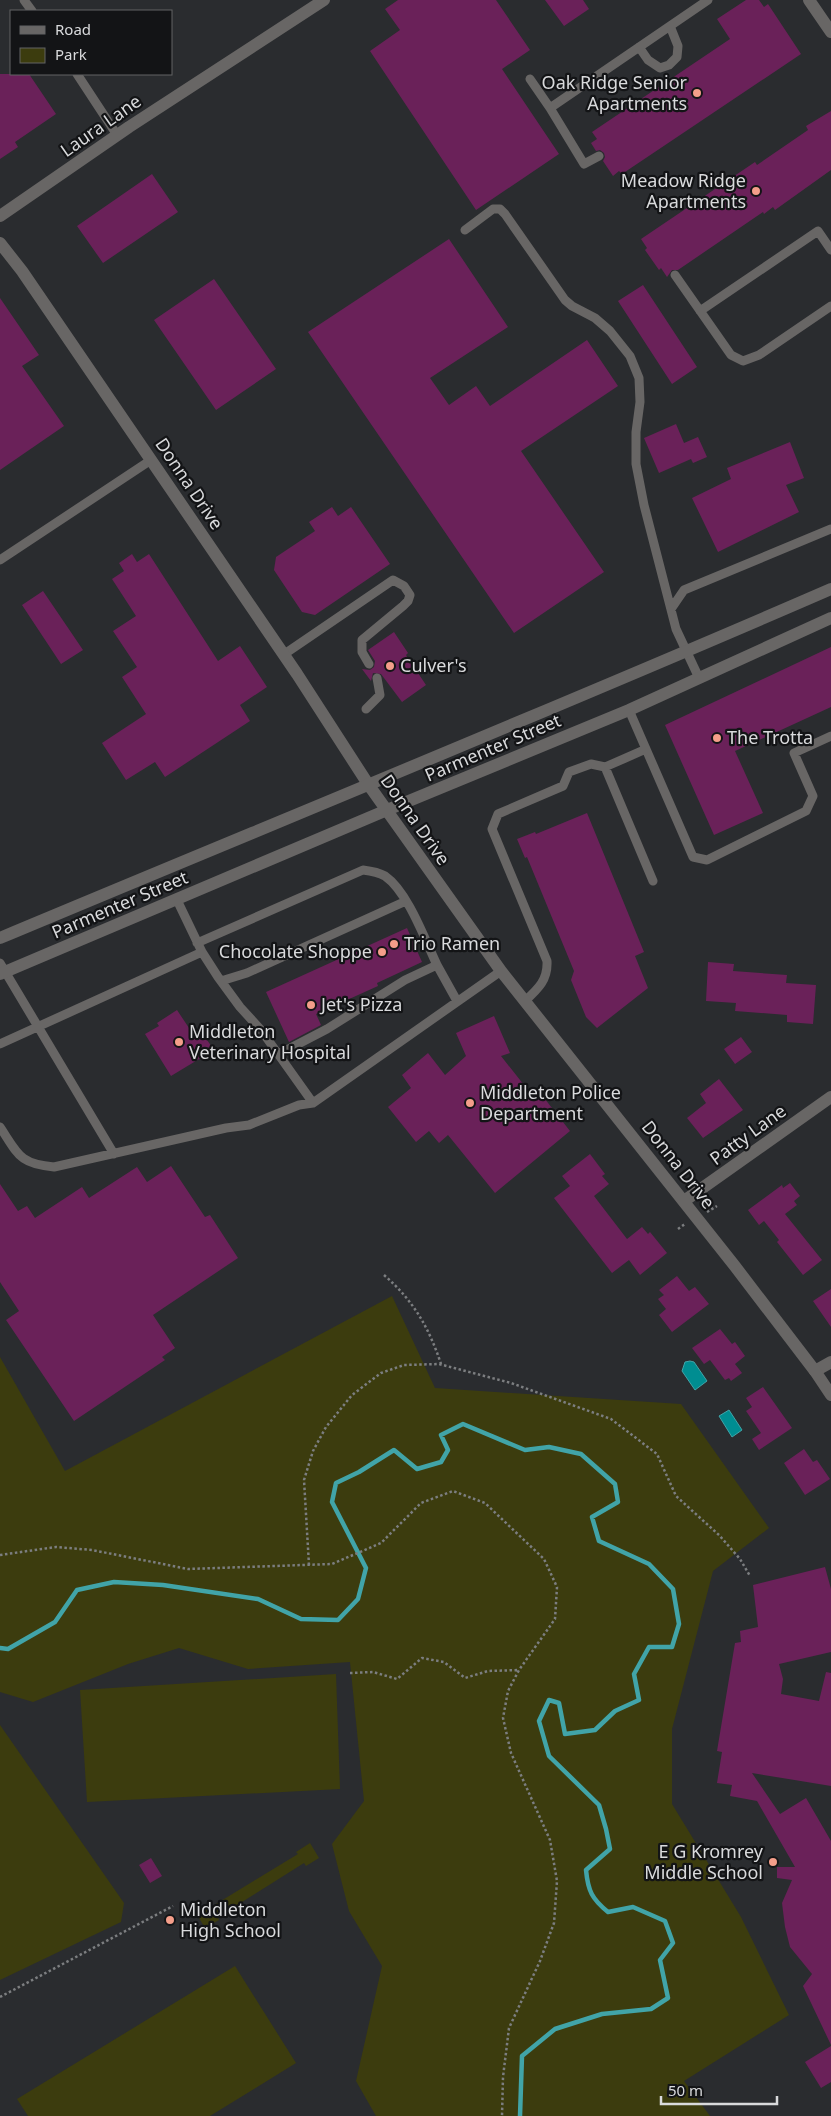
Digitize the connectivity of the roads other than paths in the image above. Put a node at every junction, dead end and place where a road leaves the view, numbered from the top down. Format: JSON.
{"nodes":[{"id":1,"x":324,"y":0,"type":"edge"},
{"id":2,"x":708,"y":0,"type":"edge"},
{"id":3,"x":808,"y":0,"type":"edge"},
{"id":4,"x":670,"y":26,"type":"junction"},
{"id":5,"x":831,"y":32,"type":"edge"},
{"id":6,"x":639,"y":47,"type":"junction"},
{"id":7,"x":78,"y":75,"type":"edge"},
{"id":8,"x":530,"y":79,"type":"dead end"},
{"id":9,"x":550,"y":108,"type":"junction"},
{"id":10,"x":117,"y":135,"type":"junction"},
{"id":11,"x":599,"y":156,"type":"dead end"},
{"id":12,"x":0,"y":216,"type":"edge"},
{"id":13,"x":465,"y":230,"type":"dead end"},
{"id":14,"x":0,"y":243,"type":"edge"},
{"id":15,"x":831,"y":250,"type":"edge"},
{"id":16,"x":675,"y":275,"type":"dead end"},
{"id":17,"x":831,"y":306,"type":"edge"},
{"id":18,"x":700,"y":311,"type":"junction"},
{"id":19,"x":151,"y":460,"type":"junction"},
{"id":20,"x":831,"y":529,"type":"edge"},
{"id":21,"x":0,"y":560,"type":"edge"},
{"id":22,"x":831,"y":589,"type":"edge"},
{"id":23,"x":671,"y":609,"type":"junction"},
{"id":24,"x":831,"y":618,"type":"edge"},
{"id":25,"x":685,"y":652,"type":"junction"},
{"id":26,"x":283,"y":655,"type":"junction"},
{"id":27,"x":369,"y":664,"type":"dead end"},
{"id":28,"x":377,"y":678,"type":"dead end"},
{"id":29,"x":698,"y":678,"type":"junction"},
{"id":30,"x":366,"y":709,"type":"dead end"},
{"id":31,"x":629,"y":710,"type":"junction"},
{"id":32,"x":831,"y":736,"type":"edge"},
{"id":33,"x":646,"y":749,"type":"junction"},
{"id":34,"x":605,"y":767,"type":"junction"},
{"id":35,"x":368,"y":784,"type":"junction"},
{"id":36,"x":387,"y":810,"type":"junction"},
{"id":37,"x":653,"y":881,"type":"dead end"},
{"id":38,"x":177,"y":900,"type":"junction"},
{"id":39,"x":406,"y":901,"type":"junction"},
{"id":40,"x":0,"y":938,"type":"edge"},
{"id":41,"x":200,"y":947,"type":"junction"},
{"id":42,"x":437,"y":966,"type":"junction"},
{"id":43,"x":1,"y":970,"type":"edge"},
{"id":44,"x":501,"y":971,"type":"junction"},
{"id":45,"x":221,"y":981,"type":"junction"},
{"id":46,"x":457,"y":1001,"type":"junction"},
{"id":47,"x":525,"y":1001,"type":"junction"},
{"id":48,"x":38,"y":1027,"type":"junction"},
{"id":49,"x":0,"y":1044,"type":"edge"},
{"id":50,"x":279,"y":1054,"type":"junction"},
{"id":51,"x":831,"y":1097,"type":"edge"},
{"id":52,"x":313,"y":1103,"type":"junction"},
{"id":53,"x":0,"y":1127,"type":"edge"},
{"id":54,"x":114,"y":1154,"type":"junction"},
{"id":55,"x":684,"y":1201,"type":"junction"},
{"id":56,"x":831,"y":1362,"type":"edge"},
{"id":57,"x":816,"y":1371,"type":"junction"},
{"id":58,"x":831,"y":1395,"type":"edge"}],
"edges":[{"from":1,"to":10,"type":"street","name":"Laura Lane"},
{"from":2,"to":4,"type":"lane"},
{"from":3,"to":5,"type":"street"},
{"from":4,"to":6,"type":"lane"},
{"from":4,"to":6,"type":"lane"},
{"from":6,"to":9,"type":"lane"},
{"from":7,"to":10,"type":"lane"},
{"from":8,"to":9,"type":"lane"},
{"from":9,"to":11,"type":"lane"},
{"from":10,"to":12,"type":"street","name":"Laura Lane"},
{"from":13,"to":23,"type":"lane"},
{"from":14,"to":19,"type":"street","name":"Donna Drive"},
{"from":15,"to":18,"type":"lane"},
{"from":16,"to":18,"type":"lane"},
{"from":17,"to":18,"type":"lane"},
{"from":19,"to":21,"type":"lane"},
{"from":19,"to":26,"type":"street","name":"Donna Drive"},
{"from":20,"to":23,"type":"lane"},
{"from":22,"to":25,"type":"street","name":"Parmenter Street"},
{"from":23,"to":25,"type":"lane"},
{"from":24,"to":29,"type":"street","name":"Parmenter Street"},
{"from":25,"to":29,"type":"lane"},
{"from":25,"to":35,"type":"street","name":"Parmenter Street"},
{"from":26,"to":27,"type":"lane"},
{"from":26,"to":35,"type":"street","name":"Donna Drive"},
{"from":28,"to":30,"type":"lane"},
{"from":29,"to":31,"type":"street","name":"Parmenter Street"},
{"from":31,"to":33,"type":"lane"},
{"from":31,"to":36,"type":"street","name":"Parmenter Street"},
{"from":32,"to":33,"type":"lane"},
{"from":33,"to":34,"type":"lane"},
{"from":34,"to":37,"type":"lane"},
{"from":34,"to":47,"type":"lane"},
{"from":35,"to":36,"type":"street","name":"Donna Drive"},
{"from":35,"to":40,"type":"street","name":"Parmenter Street"},
{"from":36,"to":38,"type":"street","name":"Parmenter Street"},
{"from":36,"to":44,"type":"street","name":"Donna Drive"},
{"from":38,"to":41,"type":"lane"},
{"from":38,"to":43,"type":"street","name":"Parmenter Street"},
{"from":39,"to":41,"type":"lane"},
{"from":39,"to":42,"type":"lane"},
{"from":39,"to":45,"type":"lane"},
{"from":41,"to":45,"type":"lane"},
{"from":41,"to":48,"type":"lane"},
{"from":42,"to":46,"type":"lane"},
{"from":42,"to":50,"type":"lane"},
{"from":43,"to":48,"type":"lane"},
{"from":44,"to":46,"type":"lane"},
{"from":44,"to":47,"type":"street","name":"Donna Drive"},
{"from":45,"to":50,"type":"lane"},
{"from":46,"to":52,"type":"lane"},
{"from":47,"to":55,"type":"street","name":"Donna Drive"},
{"from":48,"to":49,"type":"lane"},
{"from":48,"to":54,"type":"lane"},
{"from":50,"to":52,"type":"lane"},
{"from":51,"to":55,"type":"street","name":"Patty Lane"},
{"from":52,"to":54,"type":"lane"},
{"from":53,"to":54,"type":"lane"},
{"from":55,"to":57,"type":"street","name":"Donna Drive"},
{"from":56,"to":57,"type":"street"},
{"from":57,"to":58,"type":"street","name":"Donna Drive"}]}
